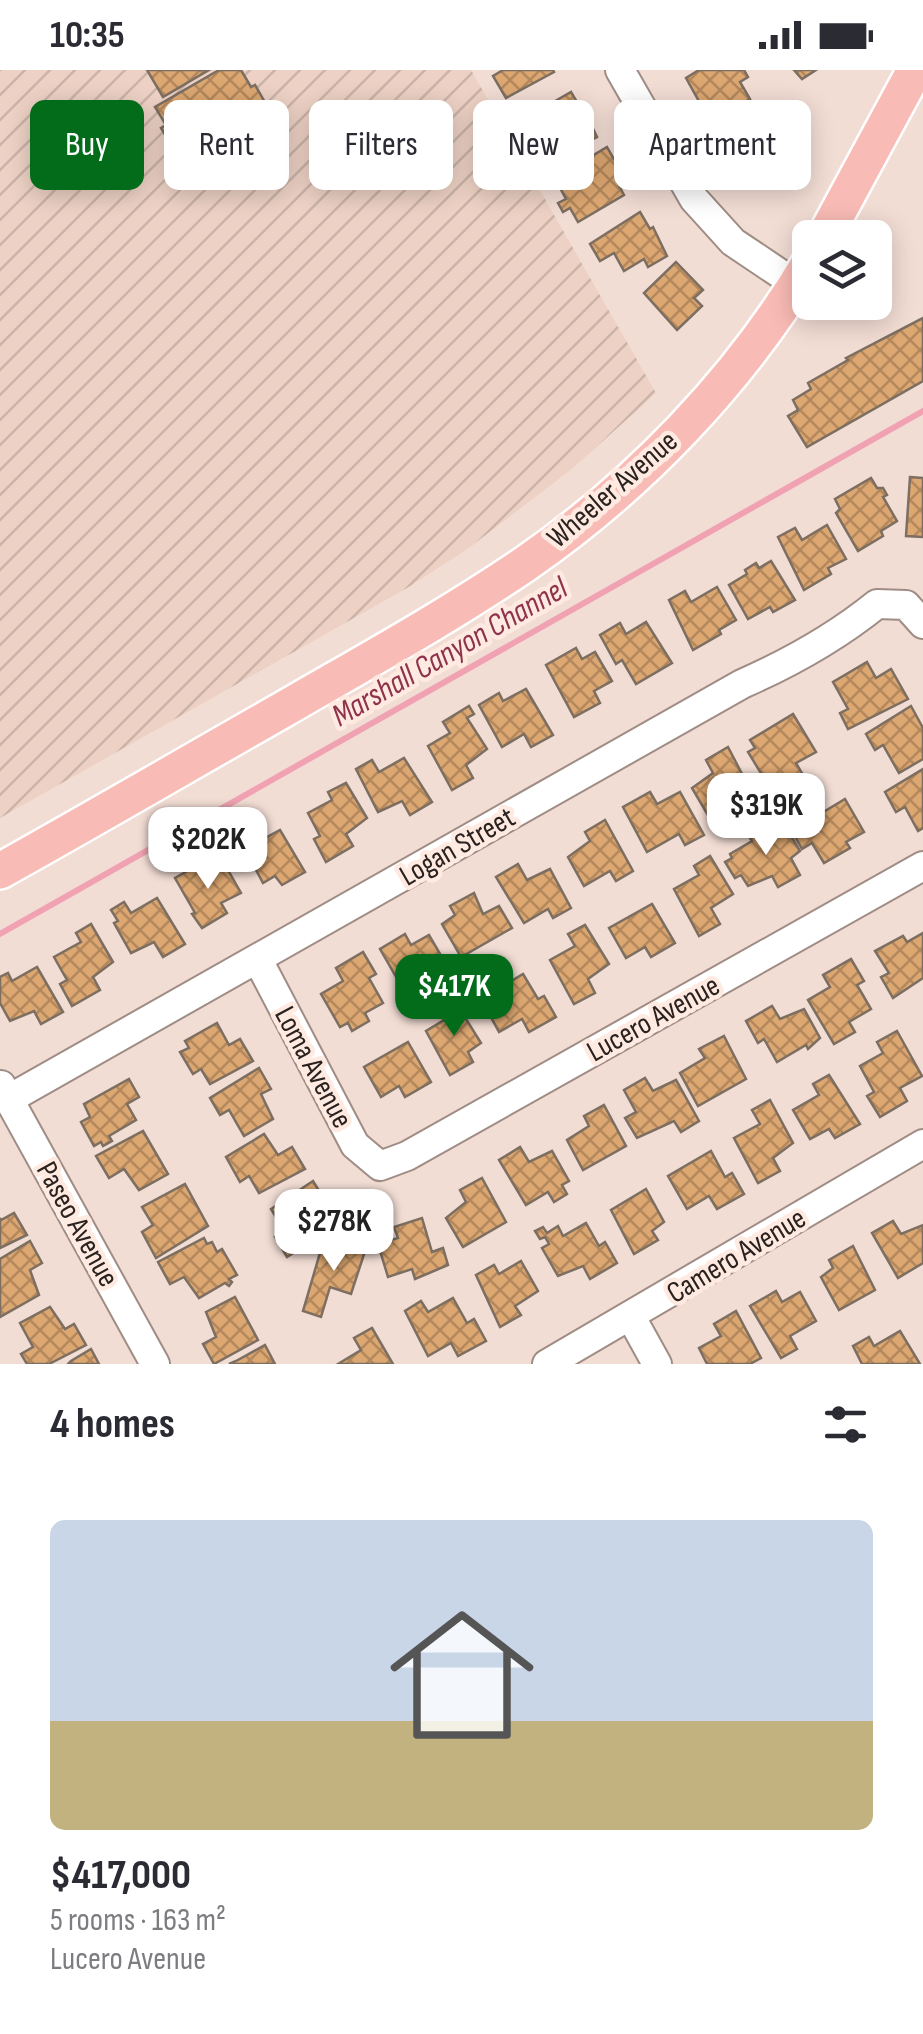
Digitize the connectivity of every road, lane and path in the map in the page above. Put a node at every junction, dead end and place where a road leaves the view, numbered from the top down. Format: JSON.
{"nodes":[{"id":1,"x":620,"y":70,"type":"edge"},
{"id":2,"x":916,"y":70,"type":"edge"},
{"id":3,"x":834,"y":220,"type":"edge"},
{"id":4,"x":792,"y":268,"type":"edge"},
{"id":5,"x":792,"y":289,"type":"edge"},
{"id":6,"x":914,"y":614,"type":"edge"},
{"id":7,"x":923,"y":866,"type":"edge"},
{"id":8,"x":0,"y":872,"type":"edge"},
{"id":9,"x":258,"y":960,"type":"junction"},
{"id":10,"x":5,"y":1091,"type":"edge"},
{"id":11,"x":923,"y":1144,"type":"edge"},
{"id":12,"x":380,"y":1166,"type":"joint"},
{"id":13,"x":631,"y":1317,"type":"junction"},
{"id":14,"x":156,"y":1364,"type":"edge"},
{"id":15,"x":548,"y":1364,"type":"edge"},
{"id":16,"x":658,"y":1364,"type":"edge"}],
"edges":[{"from":1,"to":4,"type":"street"},
{"from":2,"to":3,"type":"main road"},
{"from":5,"to":8,"type":"main road","name":"Wheeler Avenue"},
{"from":6,"to":9,"type":"street","name":"Logan Street"},
{"from":7,"to":12,"type":"street","name":"Lucero Avenue"},
{"from":9,"to":10,"type":"street","name":"Logan Street"},
{"from":9,"to":12,"type":"street","name":"Loma Avenue"},
{"from":10,"to":14,"type":"street","name":"Paseo Avenue"},
{"from":11,"to":13,"type":"street","name":"Camero Avenue"},
{"from":13,"to":15,"type":"street","name":"Camero Avenue"},
{"from":13,"to":16,"type":"street"}]}
